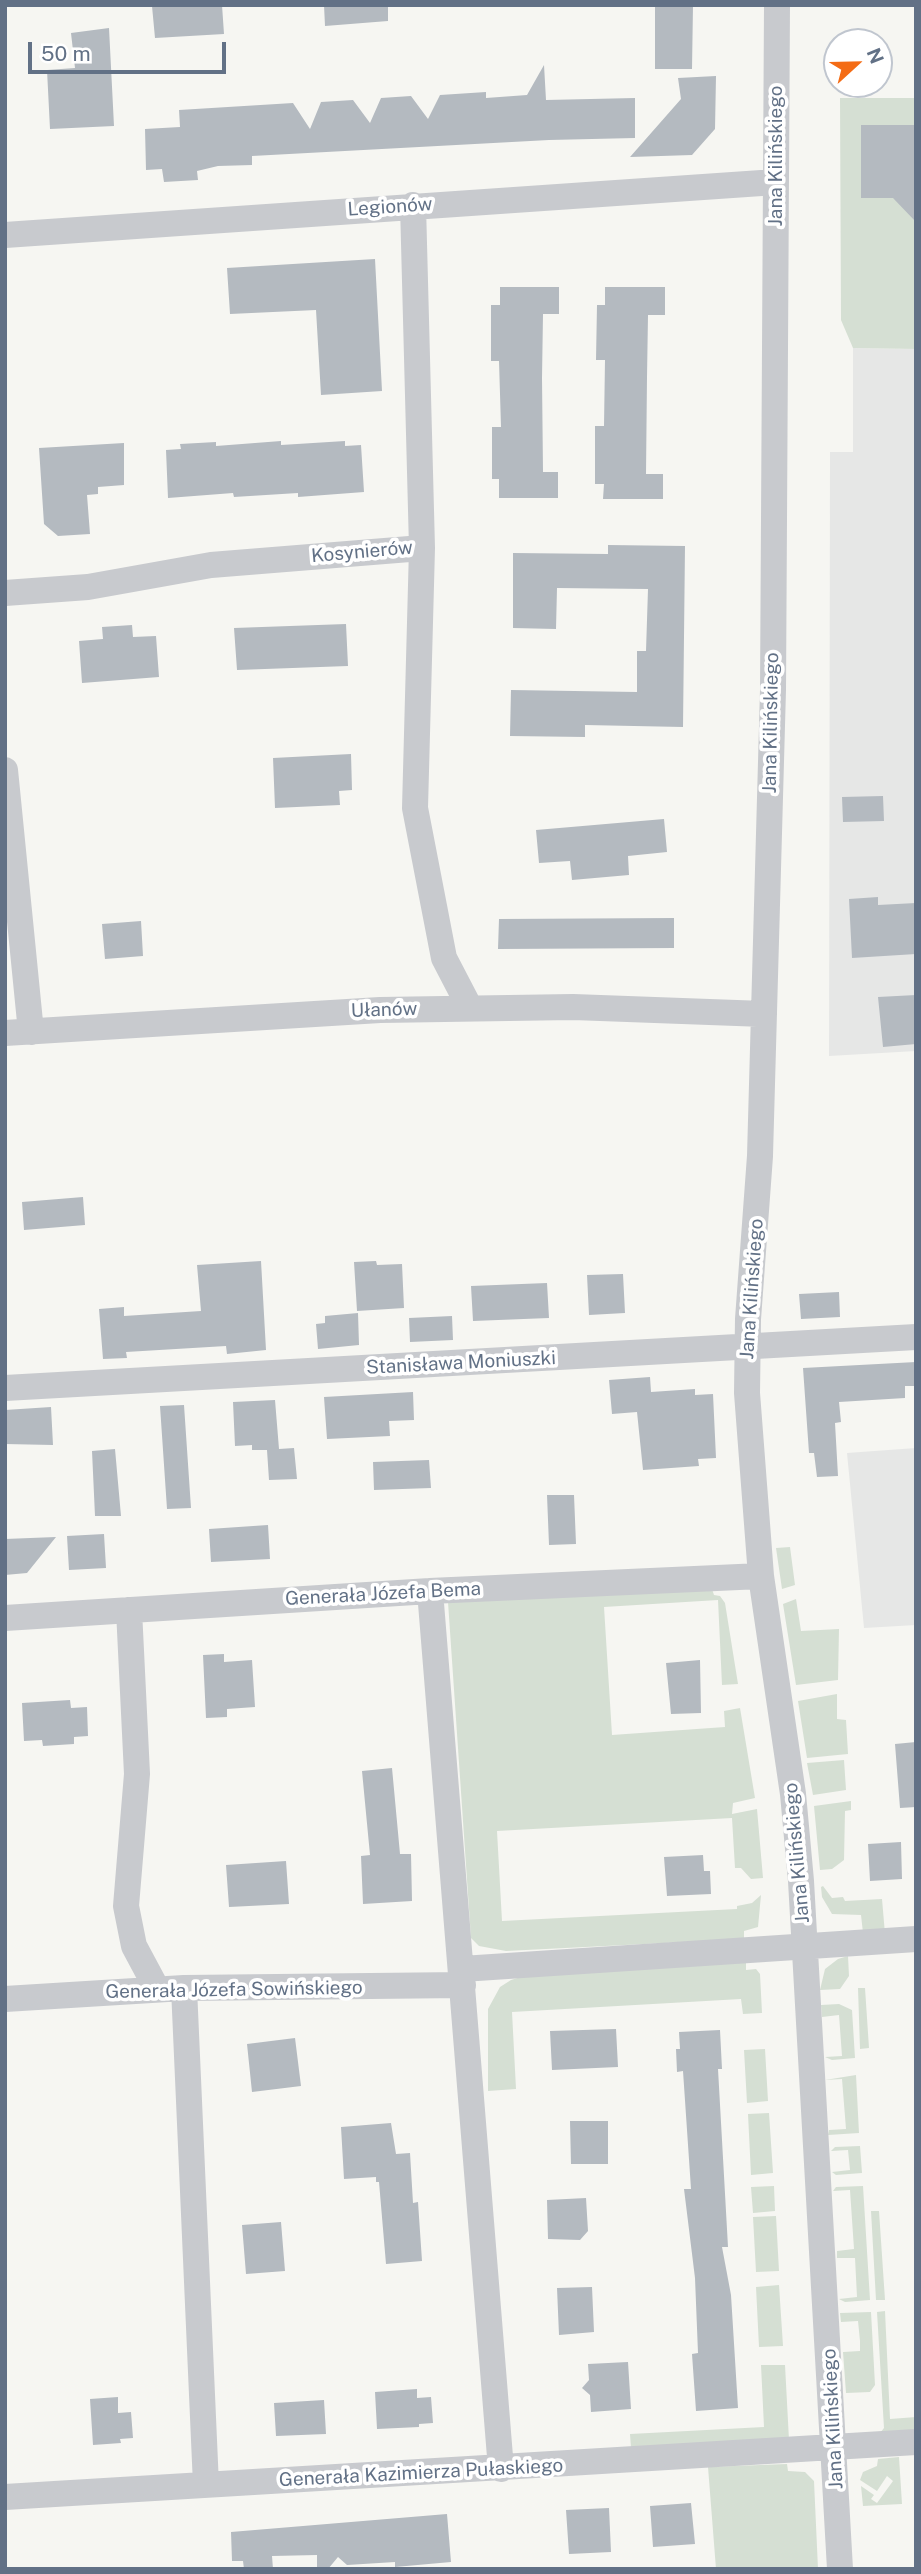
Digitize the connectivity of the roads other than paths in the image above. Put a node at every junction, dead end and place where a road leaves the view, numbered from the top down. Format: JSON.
{"nodes":[{"id":1,"x":777,"y":5,"type":"edge"},
{"id":2,"x":776,"y":182,"type":"junction"},
{"id":3,"x":413,"y":205,"type":"junction"},
{"id":4,"x":5,"y":235,"type":"edge"},
{"id":5,"x":422,"y":548,"type":"junction"},
{"id":6,"x":5,"y":593,"type":"edge"},
{"id":7,"x":5,"y":770,"type":"edge"},
{"id":8,"x":470,"y":1007,"type":"junction"},
{"id":9,"x":764,"y":1014,"type":"junction"},
{"id":10,"x":32,"y":1032,"type":"junction"},
{"id":11,"x":5,"y":1033,"type":"edge"},
{"id":12,"x":916,"y":1337,"type":"edge"},
{"id":13,"x":748,"y":1347,"type":"junction"},
{"id":14,"x":5,"y":1388,"type":"edge"},
{"id":15,"x":761,"y":1576,"type":"junction"},
{"id":16,"x":430,"y":1591,"type":"junction"},
{"id":17,"x":129,"y":1610,"type":"junction"},
{"id":18,"x":5,"y":1618,"type":"edge"},
{"id":19,"x":916,"y":1938,"type":"edge"},
{"id":20,"x":805,"y":1947,"type":"junction"},
{"id":21,"x":463,"y":1977,"type":"junction"},
{"id":22,"x":184,"y":1988,"type":"junction"},
{"id":23,"x":157,"y":1989,"type":"junction"},
{"id":24,"x":5,"y":1999,"type":"edge"},
{"id":25,"x":916,"y":2442,"type":"edge"},
{"id":26,"x":836,"y":2449,"type":"junction"},
{"id":27,"x":501,"y":2469,"type":"junction"},
{"id":28,"x":206,"y":2485,"type":"junction"},
{"id":29,"x":5,"y":2497,"type":"edge"},
{"id":30,"x":840,"y":2569,"type":"edge"}],
"edges":[{"from":1,"to":2,"type":"street","name":"Jana Kilińskiego"},
{"from":2,"to":3,"type":"street","name":"Legionów"},
{"from":2,"to":9,"type":"street","name":"Jana Kilińskiego"},
{"from":3,"to":4,"type":"street","name":"Legionów"},
{"from":3,"to":5,"type":"street","name":"Kosynierów"},
{"from":5,"to":6,"type":"street","name":"Kosynierów"},
{"from":5,"to":8,"type":"street"},
{"from":7,"to":10,"type":"street"},
{"from":8,"to":9,"type":"street","name":"Ułanów"},
{"from":8,"to":10,"type":"street","name":"Ułanów"},
{"from":9,"to":13,"type":"street","name":"Jana Kilińskiego"},
{"from":10,"to":11,"type":"street","name":"Ułanów"},
{"from":12,"to":13,"type":"street","name":"Stanisława Moniuszki"},
{"from":13,"to":14,"type":"street","name":"Stanisława Moniuszki"},
{"from":13,"to":15,"type":"street","name":"Jana Kilińskiego"},
{"from":15,"to":16,"type":"street","name":"Generała Józefa Bema"},
{"from":15,"to":20,"type":"street","name":"Jana Kilińskiego"},
{"from":16,"to":17,"type":"street","name":"Generała Józefa Bema"},
{"from":16,"to":21,"type":"street"},
{"from":17,"to":18,"type":"street","name":"Generała Józefa Bema"},
{"from":17,"to":23,"type":"street"},
{"from":19,"to":20,"type":"street","name":"Generała Józefa Sowińskiego"},
{"from":20,"to":21,"type":"street","name":"Generała Józefa Sowińskiego"},
{"from":20,"to":26,"type":"street","name":"Jana Kilińskiego"},
{"from":21,"to":22,"type":"street","name":"Generała Józefa Sowińskiego"},
{"from":21,"to":27,"type":"street"},
{"from":22,"to":23,"type":"street","name":"Generała Józefa Sowińskiego"},
{"from":22,"to":28,"type":"street"},
{"from":23,"to":24,"type":"street","name":"Generała Józefa Sowińskiego"},
{"from":25,"to":26,"type":"street","name":"Generała Kazimierza Pułaskiego"},
{"from":26,"to":27,"type":"street","name":"Generała Kazimierza Pułaskiego"},
{"from":26,"to":30,"type":"street","name":"Jana Kilińskiego"},
{"from":27,"to":28,"type":"street","name":"Generała Kazimierza Pułaskiego"},
{"from":28,"to":29,"type":"street","name":"Generała Kazimierza Pułaskiego"}]}
